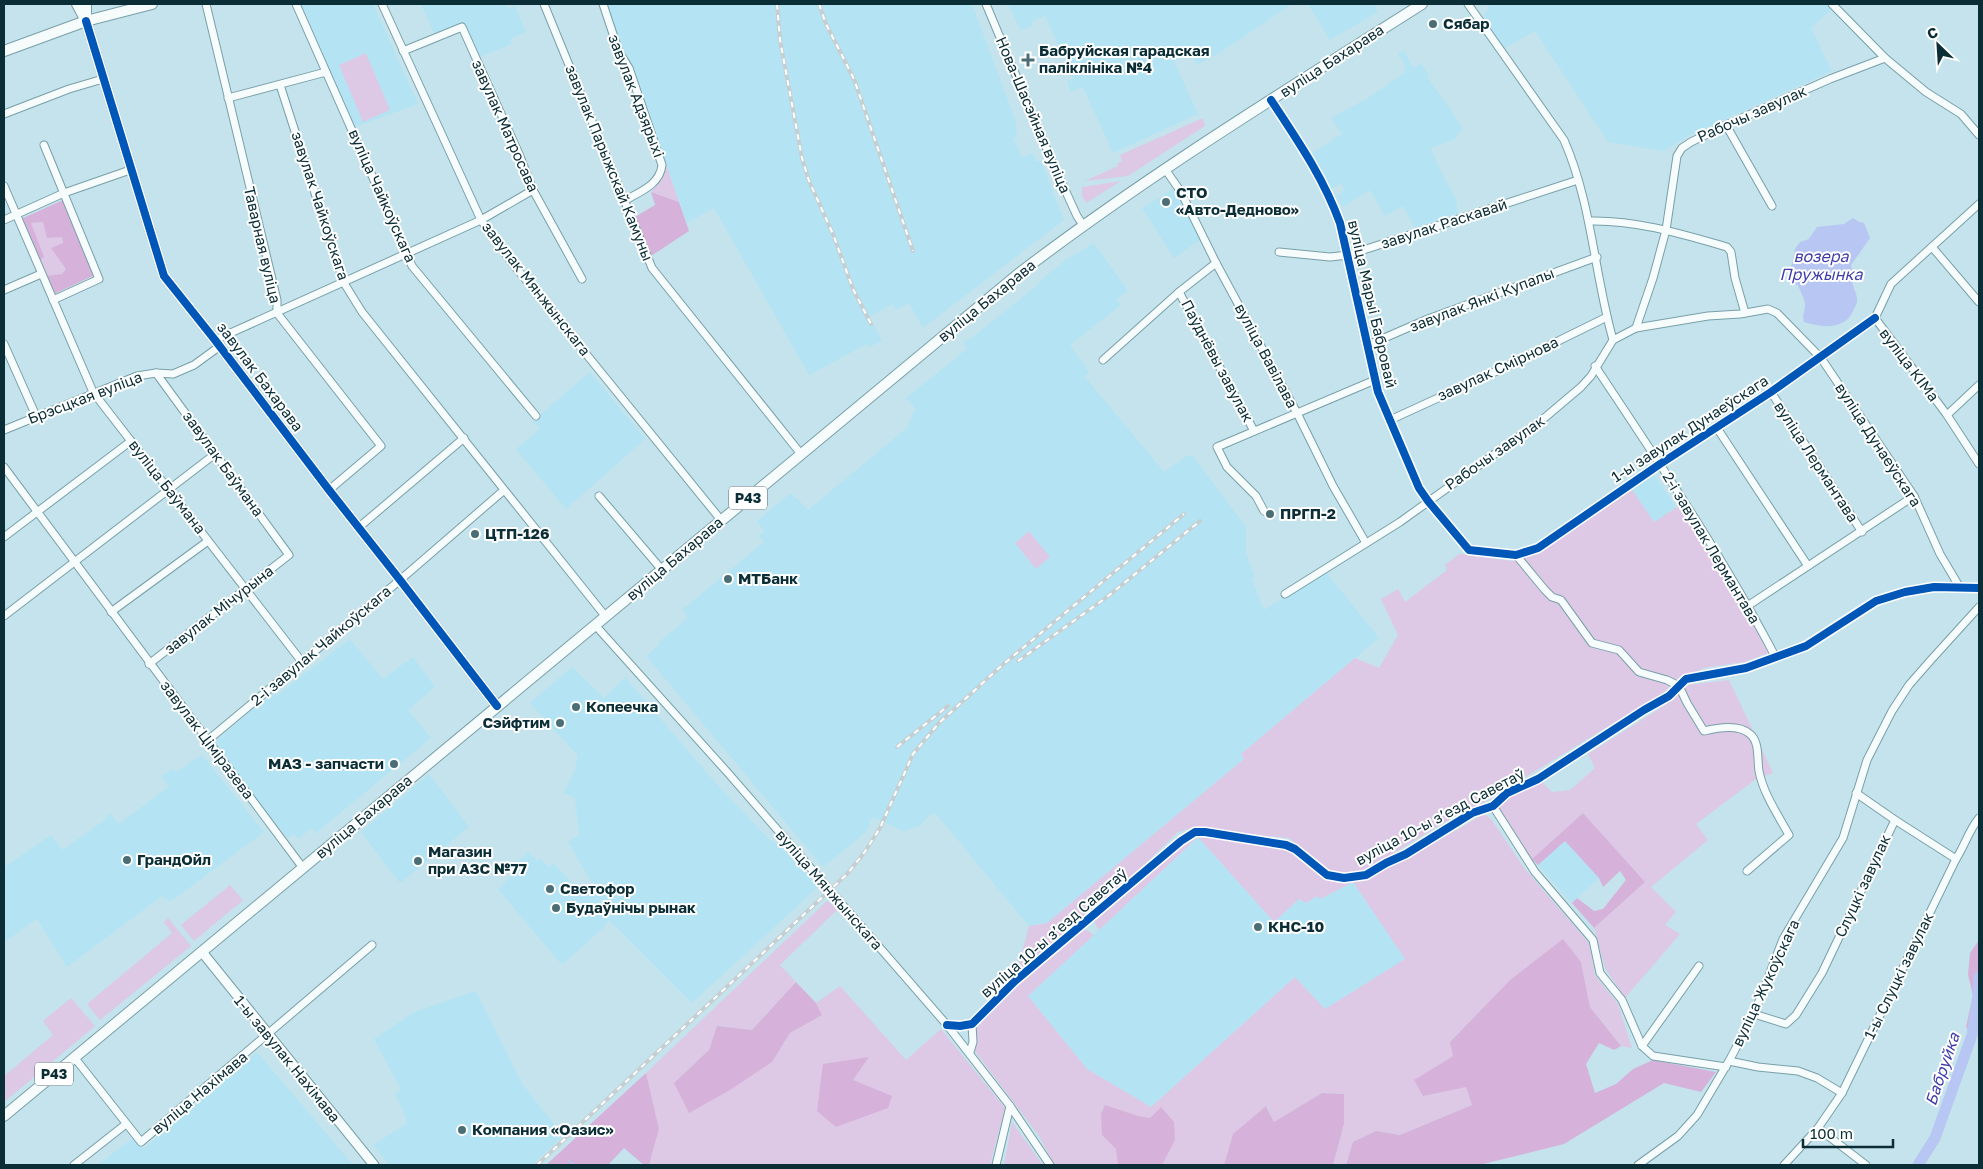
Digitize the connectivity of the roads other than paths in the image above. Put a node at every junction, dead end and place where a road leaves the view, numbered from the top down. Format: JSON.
{"nodes":[{"id":1,"x":77,"y":4,"type":"edge"},
{"id":2,"x":86,"y":4,"type":"edge"},
{"id":3,"x":152,"y":4,"type":"edge"},
{"id":4,"x":206,"y":4,"type":"edge"},
{"id":5,"x":296,"y":4,"type":"edge"},
{"id":6,"x":382,"y":4,"type":"edge"},
{"id":7,"x":544,"y":4,"type":"edge"},
{"id":8,"x":603,"y":4,"type":"edge"},
{"id":9,"x":986,"y":4,"type":"edge"},
{"id":10,"x":1422,"y":4,"type":"edge"},
{"id":11,"x":1468,"y":4,"type":"edge"},
{"id":12,"x":1832,"y":4,"type":"edge"},
{"id":13,"x":86,"y":21,"type":"junction"},
{"id":14,"x":403,"y":51,"type":"junction"},
{"id":15,"x":4,"y":52,"type":"edge"},
{"id":16,"x":1885,"y":58,"type":"junction"},
{"id":17,"x":326,"y":72,"type":"junction"},
{"id":18,"x":103,"y":78,"type":"junction"},
{"id":19,"x":280,"y":85,"type":"junction"},
{"id":20,"x":228,"y":98,"type":"junction"},
{"id":21,"x":1271,"y":100,"type":"junction"},
{"id":22,"x":4,"y":114,"type":"edge"},
{"id":23,"x":1726,"y":125,"type":"junction"},
{"id":24,"x":1979,"y":134,"type":"edge"},
{"id":25,"x":44,"y":145,"type":"dead end"},
{"id":26,"x":1165,"y":169,"type":"junction"},
{"id":27,"x":130,"y":170,"type":"junction"},
{"id":28,"x":1578,"y":180,"type":"junction"},
{"id":29,"x":4,"y":186,"type":"edge"},
{"id":30,"x":533,"y":190,"type":"junction"},
{"id":31,"x":64,"y":193,"type":"junction"},
{"id":32,"x":624,"y":201,"type":"junction"},
{"id":33,"x":1979,"y":204,"type":"edge"},
{"id":34,"x":1772,"y":206,"type":"dead end"},
{"id":35,"x":16,"y":214,"type":"junction"},
{"id":36,"x":4,"y":220,"type":"edge"},
{"id":37,"x":481,"y":220,"type":"junction"},
{"id":38,"x":1590,"y":221,"type":"junction"},
{"id":39,"x":1083,"y":225,"type":"junction"},
{"id":40,"x":1666,"y":230,"type":"junction"},
{"id":41,"x":1932,"y":247,"type":"junction"},
{"id":42,"x":1279,"y":252,"type":"dead end"},
{"id":43,"x":407,"y":254,"type":"junction"},
{"id":44,"x":1348,"y":255,"type":"junction"},
{"id":45,"x":1597,"y":257,"type":"junction"},
{"id":46,"x":1216,"y":263,"type":"junction"},
{"id":47,"x":41,"y":274,"type":"junction"},
{"id":48,"x":582,"y":279,"type":"dead end"},
{"id":49,"x":344,"y":283,"type":"junction"},
{"id":50,"x":4,"y":290,"type":"edge"},
{"id":51,"x":1179,"y":292,"type":"junction"},
{"id":52,"x":53,"y":300,"type":"junction"},
{"id":53,"x":1979,"y":302,"type":"edge"},
{"id":54,"x":277,"y":313,"type":"junction"},
{"id":55,"x":1745,"y":313,"type":"junction"},
{"id":56,"x":1607,"y":317,"type":"junction"},
{"id":57,"x":1875,"y":318,"type":"junction"},
{"id":58,"x":1636,"y":328,"type":"junction"},
{"id":59,"x":1613,"y":340,"type":"junction"},
{"id":60,"x":217,"y":343,"type":"junction"},
{"id":61,"x":4,"y":344,"type":"edge"},
{"id":62,"x":1368,"y":345,"type":"junction"},
{"id":63,"x":1821,"y":358,"type":"junction"},
{"id":64,"x":1103,"y":360,"type":"dead end"},
{"id":65,"x":1595,"y":366,"type":"junction"},
{"id":66,"x":156,"y":373,"type":"junction"},
{"id":67,"x":1375,"y":380,"type":"junction"},
{"id":68,"x":1979,"y":385,"type":"edge"},
{"id":69,"x":93,"y":392,"type":"junction"},
{"id":70,"x":1771,"y":392,"type":"junction"},
{"id":71,"x":1297,"y":413,"type":"junction"},
{"id":72,"x":1947,"y":415,"type":"junction"},
{"id":73,"x":36,"y":416,"type":"junction"},
{"id":74,"x":536,"y":416,"type":"dead end"},
{"id":75,"x":1390,"y":420,"type":"junction"},
{"id":76,"x":1717,"y":428,"type":"junction"},
{"id":77,"x":4,"y":430,"type":"edge"},
{"id":78,"x":1254,"y":431,"type":"junction"},
{"id":79,"x":464,"y":438,"type":"junction"},
{"id":80,"x":131,"y":441,"type":"junction"},
{"id":81,"x":215,"y":454,"type":"junction"},
{"id":82,"x":801,"y":454,"type":"junction"},
{"id":83,"x":1660,"y":464,"type":"junction"},
{"id":84,"x":1979,"y":464,"type":"edge"},
{"id":85,"x":4,"y":467,"type":"edge"},
{"id":86,"x":170,"y":490,"type":"junction"},
{"id":87,"x":329,"y":490,"type":"junction"},
{"id":88,"x":503,"y":491,"type":"junction"},
{"id":89,"x":599,"y":496,"type":"dead end"},
{"id":90,"x":1914,"y":496,"type":"junction"},
{"id":91,"x":1428,"y":501,"type":"junction"},
{"id":92,"x":1264,"y":511,"type":"dead end"},
{"id":93,"x":36,"y":512,"type":"junction"},
{"id":94,"x":722,"y":520,"type":"junction"},
{"id":95,"x":358,"y":528,"type":"junction"},
{"id":96,"x":1862,"y":532,"type":"junction"},
{"id":97,"x":4,"y":537,"type":"edge"},
{"id":98,"x":208,"y":541,"type":"junction"},
{"id":99,"x":1366,"y":543,"type":"junction"},
{"id":100,"x":289,"y":555,"type":"joint"},
{"id":101,"x":1516,"y":555,"type":"junction"},
{"id":102,"x":74,"y":562,"type":"junction"},
{"id":103,"x":1808,"y":566,"type":"junction"},
{"id":104,"x":662,"y":570,"type":"junction"},
{"id":105,"x":400,"y":580,"type":"junction"},
{"id":106,"x":1959,"y":586,"type":"junction"},
{"id":107,"x":1979,"y":588,"type":"edge"},
{"id":108,"x":246,"y":590,"type":"junction"},
{"id":109,"x":1285,"y":594,"type":"dead end"},
{"id":110,"x":1749,"y":606,"type":"junction"},
{"id":111,"x":1979,"y":607,"type":"edge"},
{"id":112,"x":111,"y":612,"type":"junction"},
{"id":113,"x":4,"y":616,"type":"edge"},
{"id":114,"x":606,"y":617,"type":"junction"},
{"id":115,"x":595,"y":625,"type":"junction"},
{"id":116,"x":1775,"y":656,"type":"junction"},
{"id":117,"x":302,"y":662,"type":"junction"},
{"id":118,"x":150,"y":664,"type":"junction"},
{"id":119,"x":1679,"y":686,"type":"junction"},
{"id":120,"x":497,"y":706,"type":"junction"},
{"id":121,"x":207,"y":742,"type":"junction"},
{"id":122,"x":1856,"y":793,"type":"junction"},
{"id":123,"x":1493,"y":806,"type":"junction"},
{"id":124,"x":1979,"y":818,"type":"edge"},
{"id":125,"x":1895,"y":820,"type":"junction"},
{"id":126,"x":1956,"y":859,"type":"junction"},
{"id":127,"x":303,"y":868,"type":"junction"},
{"id":128,"x":1747,"y":871,"type":"dead end"},
{"id":129,"x":372,"y":946,"type":"dead end"},
{"id":130,"x":202,"y":952,"type":"junction"},
{"id":131,"x":1699,"y":966,"type":"dead end"},
{"id":132,"x":1754,"y":1014,"type":"junction"},
{"id":133,"x":947,"y":1024,"type":"junction"},
{"id":134,"x":972,"y":1024,"type":"junction"},
{"id":135,"x":268,"y":1035,"type":"junction"},
{"id":136,"x":1642,"y":1046,"type":"junction"},
{"id":137,"x":970,"y":1052,"type":"junction"},
{"id":138,"x":74,"y":1057,"type":"junction"},
{"id":139,"x":1728,"y":1064,"type":"junction"},
{"id":140,"x":1842,"y":1093,"type":"junction"},
{"id":141,"x":1010,"y":1106,"type":"junction"},
{"id":142,"x":4,"y":1116,"type":"edge"},
{"id":143,"x":126,"y":1124,"type":"junction"},
{"id":144,"x":1818,"y":1128,"type":"junction"},
{"id":145,"x":74,"y":1165,"type":"edge"},
{"id":146,"x":374,"y":1165,"type":"edge"},
{"id":147,"x":996,"y":1165,"type":"edge"},
{"id":148,"x":1050,"y":1165,"type":"edge"},
{"id":149,"x":1638,"y":1165,"type":"edge"},
{"id":150,"x":1784,"y":1165,"type":"edge"},
{"id":151,"x":1866,"y":1165,"type":"edge"}],
"edges":[{"from":1,"to":13,"type":"main road"},
{"from":2,"to":13,"type":"main road"},
{"from":3,"to":13,"type":"main road"},
{"from":4,"to":20,"type":"street","name":"Таварная вуліца"},
{"from":5,"to":17,"type":"street","name":"вуліца Чайкоўскага"},
{"from":6,"to":14,"type":"street","name":"завулак Мянжынскага"},
{"from":7,"to":32,"type":"street","name":"завулак Парыжскай Камуны"},
{"from":8,"to":32,"type":"street","name":"завулак Адзярыхі"},
{"from":9,"to":39,"type":"street","name":"Нова-Шасэйная вуліца"},
{"from":10,"to":21,"type":"main road","name":"вуліца Бахарава","number":"Р43"},
{"from":11,"to":28,"type":"street"},
{"from":12,"to":16,"type":"street"},
{"from":13,"to":15,"type":"main road"},
{"from":13,"to":18,"type":"street","name":"завулак Бахарава"},
{"from":14,"to":30,"type":"street","name":"завулак Матросава"},
{"from":14,"to":37,"type":"street","name":"завулак Мянжынскага"},
{"from":16,"to":23,"type":"street","name":"Рабочы завулак"},
{"from":16,"to":24,"type":"street"},
{"from":17,"to":19,"type":"street"},
{"from":17,"to":43,"type":"street","name":"вуліца Чайкоўскага"},
{"from":18,"to":22,"type":"street"},
{"from":18,"to":27,"type":"street","name":"завулак Бахарава"},
{"from":19,"to":20,"type":"street"},
{"from":19,"to":49,"type":"street","name":"завулак Чайкоўскага"},
{"from":20,"to":54,"type":"street","name":"Таварная вуліца"},
{"from":21,"to":26,"type":"main road","name":"вуліца Бахарава","number":"Р43"},
{"from":21,"to":44,"type":"street","name":"вуліца Марыі Бабровай"},
{"from":23,"to":34,"type":"street"},
{"from":23,"to":40,"type":"street","name":"Рабочы завулак"},
{"from":25,"to":31,"type":"street"},
{"from":26,"to":39,"type":"main road","name":"вуліца Бахарава","number":"Р43"},
{"from":26,"to":46,"type":"street","name":"вуліца Вавілава"},
{"from":27,"to":31,"type":"street"},
{"from":27,"to":60,"type":"street","name":"завулак Бахарава"},
{"from":28,"to":38,"type":"street"},
{"from":28,"to":44,"type":"street","name":"завулак Раскавай"},
{"from":29,"to":35,"type":"street","name":"вуліца Баўмана"},
{"from":30,"to":37,"type":"street","name":"Брэсцкая вуліца"},
{"from":30,"to":48,"type":"street","name":"завулак Матросава"},
{"from":31,"to":35,"type":"street"},
{"from":31,"to":52,"type":"street"},
{"from":32,"to":82,"type":"street","name":"завулак Парыжскай Камуны"},
{"from":33,"to":41,"type":"street","name":"вуліца КІМа"},
{"from":35,"to":36,"type":"street"},
{"from":35,"to":47,"type":"street","name":"вуліца Баўмана"},
{"from":37,"to":43,"type":"street","name":"Брэсцкая вуліца"},
{"from":37,"to":94,"type":"street","name":"завулак Мянжынскага"},
{"from":38,"to":40,"type":"street"},
{"from":38,"to":45,"type":"street"},
{"from":39,"to":82,"type":"main road","name":"вуліца Бахарава","number":"Р43"},
{"from":40,"to":55,"type":"street"},
{"from":40,"to":58,"type":"street","name":"Рабочы завулак"},
{"from":41,"to":53,"type":"street"},
{"from":41,"to":57,"type":"street","name":"вуліца КІМа"},
{"from":42,"to":44,"type":"street","name":"завулак Раскавай"},
{"from":43,"to":49,"type":"street","name":"Брэсцкая вуліца"},
{"from":43,"to":74,"type":"street","name":"вуліца Чайкоўскага"},
{"from":44,"to":62,"type":"street","name":"вуліца Марыі Бабровай"},
{"from":45,"to":56,"type":"street"},
{"from":45,"to":62,"type":"street","name":"завулак Янкі Купалы"},
{"from":46,"to":51,"type":"street"},
{"from":46,"to":71,"type":"street","name":"вуліца Вавілава"},
{"from":47,"to":50,"type":"street"},
{"from":47,"to":52,"type":"street","name":"вуліца Баўмана"},
{"from":49,"to":54,"type":"street","name":"Брэсцкая вуліца"},
{"from":49,"to":79,"type":"street","name":"завулак Чайкоўскага"},
{"from":51,"to":64,"type":"street"},
{"from":51,"to":78,"type":"street","name":"Паўднёвы завулак"},
{"from":52,"to":69,"type":"street","name":"вуліца Баўмана"},
{"from":54,"to":60,"type":"street","name":"Брэсцкая вуліца"},
{"from":54,"to":87,"type":"street","name":"Таварная вуліца"},
{"from":55,"to":58,"type":"street","name":"Рабочы завулак"},
{"from":55,"to":63,"type":"street","name":"Рабочы завулак"},
{"from":56,"to":59,"type":"street"},
{"from":56,"to":75,"type":"street","name":"завулак Смірнова"},
{"from":57,"to":63,"type":"street","name":"1-ы завулак Дунаеўскага"},
{"from":57,"to":72,"type":"street","name":"вуліца КІМа"},
{"from":58,"to":59,"type":"street","name":"Рабочы завулак"},
{"from":59,"to":65,"type":"street","name":"Рабочы завулак"},
{"from":60,"to":66,"type":"street","name":"Брэсцкая вуліца"},
{"from":60,"to":87,"type":"street","name":"завулак Бахарава"},
{"from":61,"to":73,"type":"street"},
{"from":62,"to":67,"type":"street","name":"вуліца Марыі Бабровай"},
{"from":63,"to":70,"type":"street","name":"1-ы завулак Дунаеўскага"},
{"from":63,"to":90,"type":"street","name":"вуліца Дунаеўскага"},
{"from":65,"to":83,"type":"street","name":"2-і завулак Лермантава"},
{"from":65,"to":91,"type":"street","name":"Рабочы завулак"},
{"from":66,"to":69,"type":"street","name":"Брэсцкая вуліца"},
{"from":66,"to":81,"type":"street","name":"завулак Баўмана"},
{"from":67,"to":71,"type":"street","name":"Паўднёвы завулак"},
{"from":67,"to":75,"type":"street","name":"вуліца Марыі Бабровай"},
{"from":68,"to":72,"type":"street"},
{"from":69,"to":73,"type":"street","name":"Брэсцкая вуліца"},
{"from":69,"to":80,"type":"street","name":"вуліца Баўмана"},
{"from":70,"to":76,"type":"street","name":"1-ы завулак Дунаеўскага"},
{"from":70,"to":96,"type":"street","name":"вуліца Лермантава"},
{"from":71,"to":78,"type":"street","name":"Паўднёвы завулак"},
{"from":71,"to":99,"type":"street","name":"вуліца Вавілава"},
{"from":72,"to":84,"type":"street","name":"вуліца КІМа"},
{"from":73,"to":77,"type":"street","name":"Брэсцкая вуліца"},
{"from":75,"to":91,"type":"street","name":"вуліца Марыі Бабровай"},
{"from":76,"to":83,"type":"street","name":"1-ы завулак Дунаеўскага"},
{"from":76,"to":103,"type":"street"},
{"from":78,"to":92,"type":"street","name":"Паўднёвы завулак"},
{"from":79,"to":88,"type":"street","name":"завулак Чайкоўскага"},
{"from":79,"to":95,"type":"street"},
{"from":80,"to":86,"type":"street","name":"вуліца Баўмана"},
{"from":80,"to":93,"type":"street"},
{"from":81,"to":86,"type":"street"},
{"from":81,"to":100,"type":"street","name":"завулак Баўмана"},
{"from":82,"to":94,"type":"main road","name":"вуліца Бахарава","number":"Р43"},
{"from":83,"to":101,"type":"street","name":"1-ы завулак Дунаеўскага"},
{"from":83,"to":110,"type":"street","name":"2-і завулак Лермантава"},
{"from":85,"to":93,"type":"street","name":"завулак Ціміразева"},
{"from":86,"to":98,"type":"street","name":"вуліца Баўмана"},
{"from":86,"to":102,"type":"street"},
{"from":87,"to":95,"type":"street","name":"завулак Бахарава"},
{"from":88,"to":105,"type":"street","name":"2-і завулак Чайкоўскага"},
{"from":88,"to":114,"type":"street","name":"завулак Чайкоўскага"},
{"from":89,"to":104,"type":"street"},
{"from":90,"to":96,"type":"street"},
{"from":90,"to":106,"type":"street","name":"вуліца Дунаеўскага"},
{"from":91,"to":99,"type":"street","name":"Рабочы завулак"},
{"from":91,"to":101,"type":"street","name":"вуліца Марыі Бабровай"},
{"from":93,"to":97,"type":"street"},
{"from":93,"to":102,"type":"street","name":"завулак Ціміразева"},
{"from":94,"to":104,"type":"main road","name":"вуліца Бахарава","number":"Р43"},
{"from":95,"to":105,"type":"street","name":"завулак Бахарава"},
{"from":96,"to":103,"type":"street"},
{"from":98,"to":108,"type":"street","name":"вуліца Баўмана"},
{"from":98,"to":112,"type":"street"},
{"from":99,"to":109,"type":"street","name":"Рабочы завулак"},
{"from":100,"to":108,"type":"street","name":"завулак Мічурына"},
{"from":101,"to":119,"type":"street"},
{"from":102,"to":112,"type":"street","name":"завулак Ціміразева"},
{"from":102,"to":113,"type":"street"},
{"from":103,"to":110,"type":"street"},
{"from":104,"to":114,"type":"main road","name":"вуліца Бахарава","number":"Р43"},
{"from":105,"to":117,"type":"street","name":"2-і завулак Чайкоўскага"},
{"from":105,"to":120,"type":"street","name":"завулак Бахарава"},
{"from":106,"to":107,"type":"street","name":"вуліца 10-ы зʼезд Саветаў"},
{"from":106,"to":116,"type":"street","name":"вуліца 10-ы зʼезд Саветаў"},
{"from":108,"to":117,"type":"street","name":"вуліца Баўмана"},
{"from":108,"to":118,"type":"street","name":"завулак Мічурына"},
{"from":110,"to":116,"type":"street","name":"2-і завулак Лермантава"},
{"from":111,"to":122,"type":"street","name":"вуліца Жукоўскага"},
{"from":112,"to":118,"type":"street","name":"завулак Ціміразева"},
{"from":114,"to":115,"type":"main road","name":"вуліца Бахарава","number":"Р43"},
{"from":115,"to":120,"type":"main road","name":"вуліца Бахарава","number":"Р43"},
{"from":115,"to":133,"type":"street","name":"вуліца Мянжынскага"},
{"from":116,"to":119,"type":"street","name":"вуліца 10-ы зʼезд Саветаў"},
{"from":117,"to":121,"type":"street","name":"2-і завулак Чайкоўскага"},
{"from":118,"to":121,"type":"street","name":"завулак Ціміразева"},
{"from":119,"to":123,"type":"street","name":"вуліца 10-ы зʼезд Саветаў"},
{"from":119,"to":128,"type":"street"},
{"from":120,"to":127,"type":"main road","name":"вуліца Бахарава","number":"Р43"},
{"from":121,"to":127,"type":"street","name":"завулак Ціміразева"},
{"from":122,"to":125,"type":"street"},
{"from":122,"to":132,"type":"street","name":"вуліца Жукоўскага"},
{"from":123,"to":134,"type":"street","name":"вуліца 10-ы зʼезд Саветаў"},
{"from":123,"to":136,"type":"street"},
{"from":124,"to":126,"type":"street"},
{"from":125,"to":126,"type":"street","name":"Слуцкі завулак"},
{"from":125,"to":132,"type":"street","name":"Слуцкі завулак"},
{"from":126,"to":140,"type":"street","name":"1-ы Слуцкі завулак"},
{"from":127,"to":130,"type":"main road","name":"вуліца Бахарава","number":"Р43"},
{"from":129,"to":135,"type":"street","name":"вуліца Нахімава"},
{"from":130,"to":135,"type":"street","name":"1-ы завулак Нахімава"},
{"from":130,"to":138,"type":"main road","name":"вуліца Бахарава","number":"Р43"},
{"from":131,"to":136,"type":"street"},
{"from":132,"to":139,"type":"street","name":"вуліца Жукоўскага"},
{"from":133,"to":134,"type":"street"},
{"from":133,"to":137,"type":"street","name":"вуліца Мянжынскага"},
{"from":134,"to":137,"type":"street"},
{"from":135,"to":143,"type":"street","name":"вуліца Нахімава"},
{"from":135,"to":146,"type":"street","name":"1-ы завулак Нахімава"},
{"from":136,"to":139,"type":"street"},
{"from":137,"to":141,"type":"street","name":"вуліца Мянжынскага"},
{"from":138,"to":142,"type":"main road","name":"вуліца Бахарава","number":"Р43"},
{"from":138,"to":143,"type":"street"},
{"from":139,"to":140,"type":"street"},
{"from":139,"to":149,"type":"street","name":"вуліца Жукоўскага"},
{"from":140,"to":144,"type":"street","name":"1-ы Слуцкі завулак"},
{"from":141,"to":147,"type":"street"},
{"from":141,"to":148,"type":"street","name":"вуліца Мянжынскага"},
{"from":143,"to":145,"type":"street"},
{"from":144,"to":150,"type":"street","name":"1-ы Слуцкі завулак"},
{"from":144,"to":151,"type":"street"}]}
